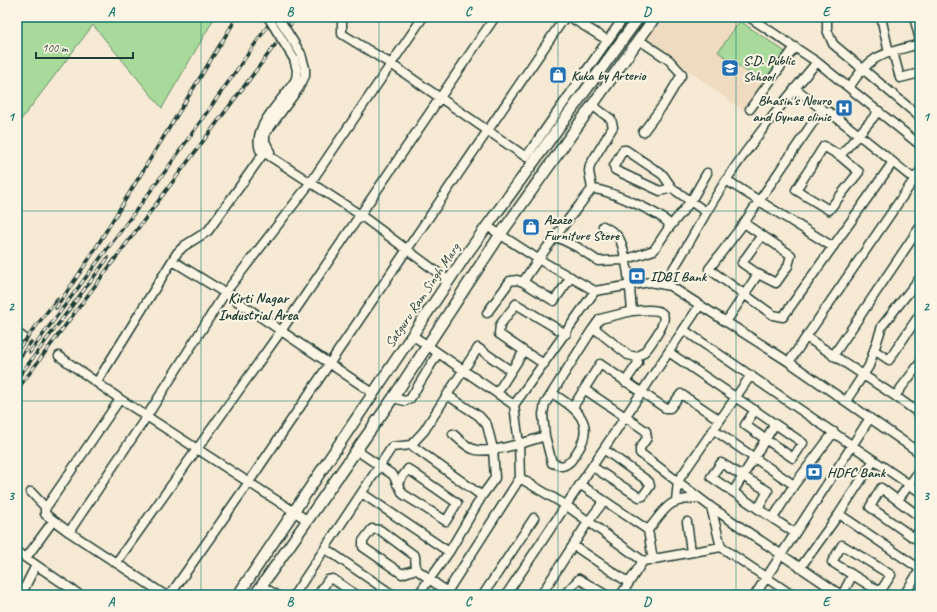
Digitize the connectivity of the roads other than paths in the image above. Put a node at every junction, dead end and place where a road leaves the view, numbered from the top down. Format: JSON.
{"nodes":[{"id":1,"x":268,"y":17,"type":"edge"},
{"id":2,"x":278,"y":17,"type":"edge"},
{"id":3,"x":344,"y":17,"type":"edge"},
{"id":4,"x":423,"y":17,"type":"edge"},
{"id":5,"x":495,"y":17,"type":"edge"},
{"id":6,"x":565,"y":17,"type":"edge"},
{"id":7,"x":570,"y":17,"type":"edge"},
{"id":8,"x":624,"y":17,"type":"edge"},
{"id":9,"x":639,"y":17,"type":"edge"},
{"id":10,"x":655,"y":17,"type":"edge"},
{"id":11,"x":749,"y":17,"type":"edge"},
{"id":12,"x":827,"y":17,"type":"edge"},
{"id":13,"x":881,"y":17,"type":"edge"},
{"id":14,"x":914,"y":17,"type":"edge"},
{"id":15,"x":608,"y":40,"type":"junction"},
{"id":16,"x":639,"y":40,"type":"junction"},
{"id":17,"x":920,"y":40,"type":"edge"},
{"id":18,"x":920,"y":44,"type":"edge"},
{"id":19,"x":795,"y":47,"type":"junction"},
{"id":20,"x":891,"y":52,"type":"junction"},
{"id":21,"x":298,"y":56,"type":"junction"},
{"id":22,"x":817,"y":62,"type":"junction"},
{"id":23,"x":391,"y":64,"type":"junction"},
{"id":24,"x":861,"y":69,"type":"junction"},
{"id":25,"x":920,"y":73,"type":"edge"},
{"id":26,"x":850,"y":86,"type":"junction"},
{"id":27,"x":795,"y":88,"type":"junction"},
{"id":28,"x":439,"y":98,"type":"junction"},
{"id":29,"x":593,"y":106,"type":"junction"},
{"id":30,"x":750,"y":109,"type":"dead end"},
{"id":31,"x":824,"y":111,"type":"junction"},
{"id":32,"x":879,"y":111,"type":"junction"},
{"id":33,"x":920,"y":117,"type":"edge"},
{"id":34,"x":488,"y":130,"type":"junction"},
{"id":35,"x":643,"y":132,"type":"dead end"},
{"id":36,"x":859,"y":134,"type":"junction"},
{"id":37,"x":920,"y":145,"type":"edge"},
{"id":38,"x":266,"y":150,"type":"junction"},
{"id":39,"x":840,"y":156,"type":"junction"},
{"id":40,"x":529,"y":160,"type":"junction"},
{"id":41,"x":893,"y":162,"type":"junction"},
{"id":42,"x":920,"y":171,"type":"edge"},
{"id":43,"x":707,"y":173,"type":"dead end"},
{"id":44,"x":726,"y":180,"type":"junction"},
{"id":45,"x":311,"y":182,"type":"junction"},
{"id":46,"x":917,"y":182,"type":"edge"},
{"id":47,"x":672,"y":188,"type":"junction"},
{"id":48,"x":592,"y":189,"type":"junction"},
{"id":49,"x":760,"y":200,"type":"junction"},
{"id":50,"x":691,"y":201,"type":"junction"},
{"id":51,"x":706,"y":212,"type":"junction"},
{"id":52,"x":359,"y":214,"type":"junction"},
{"id":53,"x":744,"y":223,"type":"junction"},
{"id":54,"x":487,"y":226,"type":"junction"},
{"id":55,"x":603,"y":226,"type":"dead end"},
{"id":56,"x":920,"y":227,"type":"edge"},
{"id":57,"x":668,"y":229,"type":"junction"},
{"id":58,"x":500,"y":235,"type":"junction"},
{"id":59,"x":762,"y":235,"type":"junction"},
{"id":60,"x":555,"y":236,"type":"junction"},
{"id":61,"x":833,"y":247,"type":"junction"},
{"id":62,"x":407,"y":250,"type":"junction"},
{"id":63,"x":538,"y":259,"type":"junction"},
{"id":64,"x":624,"y":260,"type":"junction"},
{"id":65,"x":173,"y":261,"type":"junction"},
{"id":66,"x":758,"y":274,"type":"junction"},
{"id":67,"x":571,"y":277,"type":"junction"},
{"id":68,"x":920,"y":278,"type":"edge"},
{"id":69,"x":448,"y":281,"type":"junction"},
{"id":70,"x":523,"y":282,"type":"junction"},
{"id":71,"x":664,"y":283,"type":"junction"},
{"id":72,"x":630,"y":285,"type":"junction"},
{"id":73,"x":595,"y":291,"type":"junction"},
{"id":74,"x":225,"y":293,"type":"junction"},
{"id":75,"x":744,"y":295,"type":"junction"},
{"id":76,"x":700,"y":305,"type":"junction"},
{"id":77,"x":632,"y":311,"type":"junction"},
{"id":78,"x":487,"y":314,"type":"dead end"},
{"id":79,"x":920,"y":314,"type":"edge"},
{"id":80,"x":726,"y":322,"type":"junction"},
{"id":81,"x":594,"y":328,"type":"junction"},
{"id":82,"x":684,"y":330,"type":"junction"},
{"id":83,"x":281,"y":331,"type":"junction"},
{"id":84,"x":566,"y":334,"type":"junction"},
{"id":85,"x":412,"y":335,"type":"junction"},
{"id":86,"x":806,"y":337,"type":"junction"},
{"id":87,"x":428,"y":346,"type":"junction"},
{"id":88,"x":874,"y":350,"type":"junction"},
{"id":89,"x":524,"y":351,"type":"junction"},
{"id":90,"x":438,"y":353,"type":"junction"},
{"id":91,"x":670,"y":353,"type":"junction"},
{"id":92,"x":59,"y":356,"type":"dead end"},
{"id":93,"x":833,"y":356,"type":"junction"},
{"id":94,"x":637,"y":357,"type":"junction"},
{"id":95,"x":789,"y":362,"type":"junction"},
{"id":96,"x":920,"y":363,"type":"edge"},
{"id":97,"x":329,"y":364,"type":"junction"},
{"id":98,"x":544,"y":364,"type":"junction"},
{"id":99,"x":464,"y":370,"type":"junction"},
{"id":100,"x":511,"y":371,"type":"junction"},
{"id":101,"x":750,"y":375,"type":"junction"},
{"id":102,"x":862,"y":375,"type":"junction"},
{"id":103,"x":97,"y":382,"type":"junction"},
{"id":104,"x":625,"y":382,"type":"junction"},
{"id":105,"x":584,"y":389,"type":"junction"},
{"id":106,"x":373,"y":393,"type":"junction"},
{"id":107,"x":497,"y":393,"type":"junction"},
{"id":108,"x":552,"y":393,"type":"junction"},
{"id":109,"x":642,"y":394,"type":"junction"},
{"id":110,"x":447,"y":395,"type":"junction"},
{"id":111,"x":895,"y":396,"type":"junction"},
{"id":112,"x":735,"y":397,"type":"junction"},
{"id":113,"x":393,"y":398,"type":"junction"},
{"id":114,"x":120,"y":399,"type":"junction"},
{"id":115,"x":846,"y":401,"type":"junction"},
{"id":116,"x":514,"y":405,"type":"junction"},
{"id":117,"x":573,"y":407,"type":"junction"},
{"id":118,"x":755,"y":410,"type":"junction"},
{"id":119,"x":920,"y":414,"type":"edge"},
{"id":120,"x":147,"y":416,"type":"junction"},
{"id":121,"x":627,"y":417,"type":"junction"},
{"id":122,"x":870,"y":418,"type":"junction"},
{"id":123,"x":720,"y":420,"type":"junction"},
{"id":124,"x":775,"y":424,"type":"junction"},
{"id":125,"x":714,"y":430,"type":"junction"},
{"id":126,"x":834,"y":432,"type":"junction"},
{"id":127,"x":453,"y":434,"type":"dead end"},
{"id":128,"x":545,"y":436,"type":"junction"},
{"id":129,"x":767,"y":439,"type":"junction"},
{"id":130,"x":519,"y":444,"type":"junction"},
{"id":131,"x":411,"y":445,"type":"junction"},
{"id":132,"x":853,"y":445,"type":"junction"},
{"id":133,"x":196,"y":448,"type":"junction"},
{"id":134,"x":493,"y":448,"type":"junction"},
{"id":135,"x":356,"y":450,"type":"junction"},
{"id":136,"x":605,"y":450,"type":"junction"},
{"id":137,"x":920,"y":453,"type":"edge"},
{"id":138,"x":755,"y":458,"type":"junction"},
{"id":139,"x":874,"y":460,"type":"junction"},
{"id":140,"x":380,"y":466,"type":"junction"},
{"id":141,"x":594,"y":467,"type":"junction"},
{"id":142,"x":920,"y":470,"type":"edge"},
{"id":143,"x":743,"y":477,"type":"junction"},
{"id":144,"x":520,"y":478,"type":"junction"},
{"id":145,"x":678,"y":481,"type":"junction"},
{"id":146,"x":249,"y":482,"type":"junction"},
{"id":147,"x":398,"y":484,"type":"junction"},
{"id":148,"x":581,"y":485,"type":"junction"},
{"id":149,"x":794,"y":485,"type":"junction"},
{"id":150,"x":909,"y":485,"type":"junction"},
{"id":151,"x":31,"y":492,"type":"dead end"},
{"id":152,"x":733,"y":492,"type":"junction"},
{"id":153,"x":920,"y":492,"type":"edge"},
{"id":154,"x":363,"y":494,"type":"junction"},
{"id":155,"x":482,"y":496,"type":"junction"},
{"id":156,"x":700,"y":498,"type":"junction"},
{"id":157,"x":898,"y":500,"type":"junction"},
{"id":158,"x":604,"y":501,"type":"junction"},
{"id":159,"x":676,"y":502,"type":"junction"},
{"id":160,"x":567,"y":506,"type":"junction"},
{"id":161,"x":711,"y":507,"type":"junction"},
{"id":162,"x":46,"y":508,"type":"junction"},
{"id":163,"x":758,"y":509,"type":"junction"},
{"id":164,"x":293,"y":512,"type":"junction"},
{"id":165,"x":839,"y":514,"type":"junction"},
{"id":166,"x":920,"y":517,"type":"edge"},
{"id":167,"x":534,"y":518,"type":"dead end"},
{"id":168,"x":773,"y":518,"type":"junction"},
{"id":169,"x":307,"y":520,"type":"junction"},
{"id":170,"x":53,"y":521,"type":"junction"},
{"id":171,"x":588,"y":522,"type":"junction"},
{"id":172,"x":687,"y":522,"type":"dead end"},
{"id":173,"x":920,"y":529,"type":"edge"},
{"id":174,"x":648,"y":530,"type":"junction"},
{"id":175,"x":69,"y":532,"type":"junction"},
{"id":176,"x":795,"y":534,"type":"junction"},
{"id":177,"x":573,"y":545,"type":"junction"},
{"id":178,"x":721,"y":547,"type":"junction"},
{"id":179,"x":326,"y":549,"type":"junction"},
{"id":180,"x":17,"y":552,"type":"edge"},
{"id":181,"x":450,"y":552,"type":"junction"},
{"id":182,"x":691,"y":552,"type":"junction"},
{"id":183,"x":781,"y":555,"type":"junction"},
{"id":184,"x":26,"y":558,"type":"junction"},
{"id":185,"x":653,"y":560,"type":"junction"},
{"id":186,"x":643,"y":561,"type":"junction"},
{"id":187,"x":116,"y":563,"type":"junction"},
{"id":188,"x":36,"y":565,"type":"junction"},
{"id":189,"x":800,"y":568,"type":"junction"},
{"id":190,"x":416,"y":569,"type":"junction"},
{"id":191,"x":920,"y":570,"type":"edge"},
{"id":192,"x":852,"y":576,"type":"junction"},
{"id":193,"x":767,"y":578,"type":"junction"},
{"id":194,"x":429,"y":580,"type":"junction"},
{"id":195,"x":629,"y":583,"type":"junction"},
{"id":196,"x":261,"y":586,"type":"junction"},
{"id":197,"x":448,"y":594,"type":"edge"},
{"id":198,"x":21,"y":595,"type":"edge"},
{"id":199,"x":80,"y":595,"type":"edge"},
{"id":200,"x":165,"y":595,"type":"edge"},
{"id":201,"x":170,"y":595,"type":"edge"},
{"id":202,"x":238,"y":595,"type":"edge"},
{"id":203,"x":255,"y":595,"type":"edge"},
{"id":204,"x":277,"y":595,"type":"edge"},
{"id":205,"x":294,"y":595,"type":"edge"},
{"id":206,"x":318,"y":595,"type":"edge"},
{"id":207,"x":356,"y":595,"type":"edge"},
{"id":208,"x":393,"y":595,"type":"edge"},
{"id":209,"x":418,"y":595,"type":"edge"},
{"id":210,"x":483,"y":595,"type":"edge"},
{"id":211,"x":506,"y":595,"type":"edge"},
{"id":212,"x":541,"y":595,"type":"edge"},
{"id":213,"x":564,"y":595,"type":"edge"},
{"id":214,"x":606,"y":595,"type":"edge"},
{"id":215,"x":621,"y":595,"type":"edge"},
{"id":216,"x":755,"y":595,"type":"edge"},
{"id":217,"x":792,"y":595,"type":"edge"},
{"id":218,"x":841,"y":595,"type":"edge"},
{"id":219,"x":904,"y":595,"type":"edge"}],
"edges":[{"from":1,"to":21,"type":"street","bridge":true},
{"from":2,"to":21,"type":"street","bridge":true},
{"from":3,"to":23,"type":"street"},
{"from":4,"to":23,"type":"street"},
{"from":5,"to":28,"type":"street"},
{"from":6,"to":34,"type":"street"},
{"from":7,"to":15,"type":"street"},
{"from":8,"to":15,"type":"street"},
{"from":9,"to":40,"type":"main road","name":"Satguru Ram Singh Marg"},
{"from":10,"to":16,"type":"main road"},
{"from":11,"to":19,"type":"street"},
{"from":12,"to":24,"type":"street"},
{"from":13,"to":20,"type":"street"},
{"from":14,"to":17,"type":"street"},
{"from":15,"to":40,"type":"street"},
{"from":16,"to":29,"type":"main road"},
{"from":16,"to":35,"type":"street"},
{"from":18,"to":20,"type":"street"},
{"from":19,"to":22,"type":"street"},
{"from":19,"to":30,"type":"street"},
{"from":20,"to":24,"type":"street"},
{"from":20,"to":25,"type":"street"},
{"from":21,"to":38,"type":"street"},
{"from":22,"to":26,"type":"street"},
{"from":22,"to":27,"type":"street"},
{"from":23,"to":28,"type":"street"},
{"from":23,"to":45,"type":"street"},
{"from":24,"to":26,"type":"street"},
{"from":24,"to":33,"type":"street"},
{"from":26,"to":32,"type":"street"},
{"from":27,"to":31,"type":"street"},
{"from":27,"to":44,"type":"street"},
{"from":28,"to":34,"type":"street"},
{"from":28,"to":52,"type":"street"},
{"from":29,"to":48,"type":"street"},
{"from":29,"to":58,"type":"main road"},
{"from":31,"to":36,"type":"street"},
{"from":31,"to":49,"type":"street"},
{"from":32,"to":36,"type":"street"},
{"from":32,"to":37,"type":"street"},
{"from":34,"to":40,"type":"street"},
{"from":34,"to":62,"type":"street"},
{"from":36,"to":39,"type":"street"},
{"from":36,"to":41,"type":"street"},
{"from":38,"to":45,"type":"street"},
{"from":38,"to":65,"type":"street"},
{"from":39,"to":39,"type":"street"},
{"from":40,"to":54,"type":"main road","name":"Satguru Ram Singh Marg"},
{"from":41,"to":46,"type":"street"},
{"from":41,"to":61,"type":"street"},
{"from":42,"to":46,"type":"street"},
{"from":43,"to":50,"type":"street"},
{"from":44,"to":49,"type":"street"},
{"from":44,"to":51,"type":"street"},
{"from":45,"to":52,"type":"street"},
{"from":45,"to":74,"type":"street"},
{"from":46,"to":86,"type":"street"},
{"from":47,"to":47,"type":"street"},
{"from":47,"to":50,"type":"street"},
{"from":48,"to":57,"type":"street"},
{"from":48,"to":60,"type":"street"},
{"from":49,"to":53,"type":"street"},
{"from":49,"to":61,"type":"street"},
{"from":50,"to":51,"type":"street"},
{"from":50,"to":57,"type":"street"},
{"from":51,"to":71,"type":"street"},
{"from":52,"to":62,"type":"street"},
{"from":52,"to":83,"type":"street"},
{"from":53,"to":59,"type":"street"},
{"from":53,"to":75,"type":"street"},
{"from":54,"to":58,"type":"street"},
{"from":54,"to":69,"type":"main road","name":"Satguru Ram Singh Marg"},
{"from":55,"to":64,"type":"street"},
{"from":56,"to":93,"type":"street"},
{"from":57,"to":64,"type":"street"},
{"from":58,"to":63,"type":"street"},
{"from":58,"to":87,"type":"main road"},
{"from":59,"to":66,"type":"street"},
{"from":59,"to":66,"type":"street"},
{"from":60,"to":63,"type":"street"},
{"from":60,"to":64,"type":"street"},
{"from":61,"to":75,"type":"street"},
{"from":62,"to":69,"type":"street"},
{"from":62,"to":97,"type":"street"},
{"from":63,"to":67,"type":"street"},
{"from":63,"to":70,"type":"street"},
{"from":64,"to":72,"type":"street"},
{"from":65,"to":74,"type":"street"},
{"from":65,"to":103,"type":"street"},
{"from":66,"to":75,"type":"street"},
{"from":67,"to":70,"type":"street"},
{"from":67,"to":73,"type":"street"},
{"from":68,"to":88,"type":"street"},
{"from":69,"to":85,"type":"main road","name":"Satguru Ram Singh Marg"},
{"from":70,"to":78,"type":"street"},
{"from":71,"to":72,"type":"street"},
{"from":71,"to":76,"type":"street"},
{"from":72,"to":73,"type":"street"},
{"from":72,"to":77,"type":"street"},
{"from":73,"to":84,"type":"street"},
{"from":74,"to":83,"type":"street"},
{"from":74,"to":120,"type":"street"},
{"from":75,"to":80,"type":"street"},
{"from":76,"to":80,"type":"street"},
{"from":76,"to":82,"type":"street"},
{"from":77,"to":81,"type":"street"},
{"from":77,"to":94,"type":"street"},
{"from":79,"to":88,"type":"street"},
{"from":80,"to":95,"type":"street"},
{"from":81,"to":94,"type":"street"},
{"from":81,"to":108,"type":"street"},
{"from":82,"to":91,"type":"street"},
{"from":82,"to":101,"type":"street"},
{"from":83,"to":97,"type":"street"},
{"from":83,"to":133,"type":"street"},
{"from":84,"to":89,"type":"street"},
{"from":84,"to":98,"type":"street"},
{"from":85,"to":87,"type":"street"},
{"from":85,"to":106,"type":"main road","name":"Satguru Ram Singh Marg"},
{"from":86,"to":93,"type":"street"},
{"from":86,"to":95,"type":"street"},
{"from":87,"to":90,"type":"street"},
{"from":87,"to":113,"type":"main road"},
{"from":88,"to":102,"type":"street"},
{"from":89,"to":98,"type":"street"},
{"from":89,"to":100,"type":"street"},
{"from":90,"to":99,"type":"street"},
{"from":90,"to":113,"type":"street"},
{"from":91,"to":109,"type":"street"},
{"from":91,"to":112,"type":"street"},
{"from":92,"to":103,"type":"street"},
{"from":93,"to":102,"type":"street"},
{"from":94,"to":104,"type":"street"},
{"from":95,"to":115,"type":"street"},
{"from":96,"to":111,"type":"street"},
{"from":97,"to":106,"type":"street"},
{"from":97,"to":146,"type":"street"},
{"from":98,"to":116,"type":"street"},
{"from":99,"to":100,"type":"street"},
{"from":99,"to":107,"type":"street"},
{"from":99,"to":110,"type":"street"},
{"from":100,"to":107,"type":"street"},
{"from":101,"to":112,"type":"street"},
{"from":101,"to":126,"type":"street"},
{"from":102,"to":111,"type":"street"},
{"from":102,"to":115,"type":"street"},
{"from":103,"to":114,"type":"street"},
{"from":104,"to":105,"type":"street"},
{"from":104,"to":109,"type":"street"},
{"from":105,"to":117,"type":"street"},
{"from":105,"to":121,"type":"street"},
{"from":106,"to":164,"type":"main road","name":"Satguru Ram Singh Marg"},
{"from":107,"to":116,"type":"street"},
{"from":108,"to":117,"type":"street"},
{"from":108,"to":128,"type":"street"},
{"from":109,"to":121,"type":"street"},
{"from":109,"to":123,"type":"street"},
{"from":110,"to":131,"type":"street"},
{"from":110,"to":134,"type":"street"},
{"from":111,"to":119,"type":"street"},
{"from":112,"to":118,"type":"street"},
{"from":112,"to":123,"type":"street"},
{"from":113,"to":135,"type":"main road"},
{"from":114,"to":120,"type":"street"},
{"from":114,"to":162,"type":"street"},
{"from":115,"to":122,"type":"street"},
{"from":116,"to":130,"type":"street"},
{"from":117,"to":128,"type":"street"},
{"from":118,"to":124,"type":"street"},
{"from":118,"to":129,"type":"street"},
{"from":120,"to":133,"type":"street"},
{"from":120,"to":175,"type":"street"},
{"from":121,"to":136,"type":"street"},
{"from":121,"to":145,"type":"street"},
{"from":122,"to":132,"type":"street"},
{"from":122,"to":137,"type":"street"},
{"from":123,"to":125,"type":"street"},
{"from":124,"to":129,"type":"street"},
{"from":124,"to":129,"type":"street"},
{"from":125,"to":138,"type":"street"},
{"from":125,"to":145,"type":"street"},
{"from":126,"to":132,"type":"street"},
{"from":126,"to":149,"type":"street"},
{"from":127,"to":134,"type":"street"},
{"from":128,"to":130,"type":"street"},
{"from":129,"to":138,"type":"street"},
{"from":130,"to":134,"type":"street"},
{"from":130,"to":144,"type":"street"},
{"from":131,"to":140,"type":"street"},
{"from":131,"to":155,"type":"street"},
{"from":132,"to":139,"type":"street"},
{"from":132,"to":176,"type":"street"},
{"from":133,"to":146,"type":"street"},
{"from":133,"to":187,"type":"street"},
{"from":134,"to":155,"type":"street"},
{"from":135,"to":140,"type":"street"},
{"from":135,"to":169,"type":"main road"},
{"from":136,"to":141,"type":"street"},
{"from":136,"to":141,"type":"street"},
{"from":138,"to":143,"type":"street"},
{"from":138,"to":149,"type":"street"},
{"from":139,"to":150,"type":"street"},
{"from":139,"to":165,"type":"street"},
{"from":140,"to":147,"type":"street"},
{"from":140,"to":154,"type":"street"},
{"from":141,"to":148,"type":"street"},
{"from":142,"to":150,"type":"street"},
{"from":143,"to":152,"type":"street"},
{"from":143,"to":152,"type":"street"},
{"from":143,"to":163,"type":"street"},
{"from":144,"to":160,"type":"street"},
{"from":144,"to":197,"type":"street"},
{"from":145,"to":156,"type":"street"},
{"from":145,"to":159,"type":"street"},
{"from":146,"to":164,"type":"street"},
{"from":146,"to":201,"type":"street"},
{"from":147,"to":147,"type":"street"},
{"from":148,"to":158,"type":"street"},
{"from":148,"to":160,"type":"street"},
{"from":149,"to":168,"type":"street"},
{"from":150,"to":153,"type":"street"},
{"from":150,"to":157,"type":"street"},
{"from":151,"to":162,"type":"street"},
{"from":152,"to":163,"type":"street"},
{"from":154,"to":179,"type":"street"},
{"from":154,"to":181,"type":"street"},
{"from":155,"to":181,"type":"street"},
{"from":156,"to":159,"type":"street"},
{"from":156,"to":161,"type":"street"},
{"from":157,"to":166,"type":"street"},
{"from":157,"to":173,"type":"street"},
{"from":158,"to":171,"type":"street"},
{"from":158,"to":174,"type":"street"},
{"from":159,"to":174,"type":"street"},
{"from":160,"to":171,"type":"street"},
{"from":160,"to":211,"type":"street"},
{"from":161,"to":178,"type":"street"},
{"from":161,"to":183,"type":"street"},
{"from":162,"to":170,"type":"street"},
{"from":163,"to":168,"type":"street"},
{"from":164,"to":169,"type":"street"},
{"from":164,"to":202,"type":"main road","name":"Satguru Ram Singh Marg"},
{"from":165,"to":189,"type":"street"},
{"from":165,"to":191,"type":"street"},
{"from":167,"to":210,"type":"street"},
{"from":168,"to":176,"type":"street"},
{"from":169,"to":196,"type":"main road"},
{"from":170,"to":175,"type":"street"},
{"from":170,"to":184,"type":"street"},
{"from":171,"to":177,"type":"street"},
{"from":171,"to":186,"type":"street"},
{"from":172,"to":182,"type":"street"},
{"from":174,"to":185,"type":"street"},
{"from":175,"to":187,"type":"street"},
{"from":176,"to":183,"type":"street"},
{"from":177,"to":195,"type":"street"},
{"from":177,"to":212,"type":"street"},
{"from":178,"to":182,"type":"street"},
{"from":178,"to":193,"type":"street"},
{"from":179,"to":205,"type":"street"},
{"from":179,"to":208,"type":"street"},
{"from":180,"to":184,"type":"street"},
{"from":181,"to":194,"type":"street"},
{"from":182,"to":185,"type":"street"},
{"from":183,"to":189,"type":"street"},
{"from":183,"to":193,"type":"street"},
{"from":184,"to":188,"type":"street"},
{"from":185,"to":186,"type":"street"},
{"from":186,"to":195,"type":"street"},
{"from":187,"to":200,"type":"street"},
{"from":188,"to":198,"type":"street"},
{"from":188,"to":199,"type":"street"},
{"from":189,"to":218,"type":"street"},
{"from":190,"to":190,"type":"street"},
{"from":190,"to":194,"type":"street"},
{"from":191,"to":219,"type":"street"},
{"from":192,"to":192,"type":"street"},
{"from":192,"to":218,"type":"street"},
{"from":193,"to":216,"type":"street"},
{"from":193,"to":217,"type":"street"},
{"from":194,"to":197,"type":"street"},
{"from":194,"to":209,"type":"street"},
{"from":195,"to":215,"type":"street"},
{"from":196,"to":203,"type":"main road"},
{"from":196,"to":204,"type":"street"},
{"from":206,"to":207,"type":"street"},
{"from":213,"to":214,"type":"street"}]}
